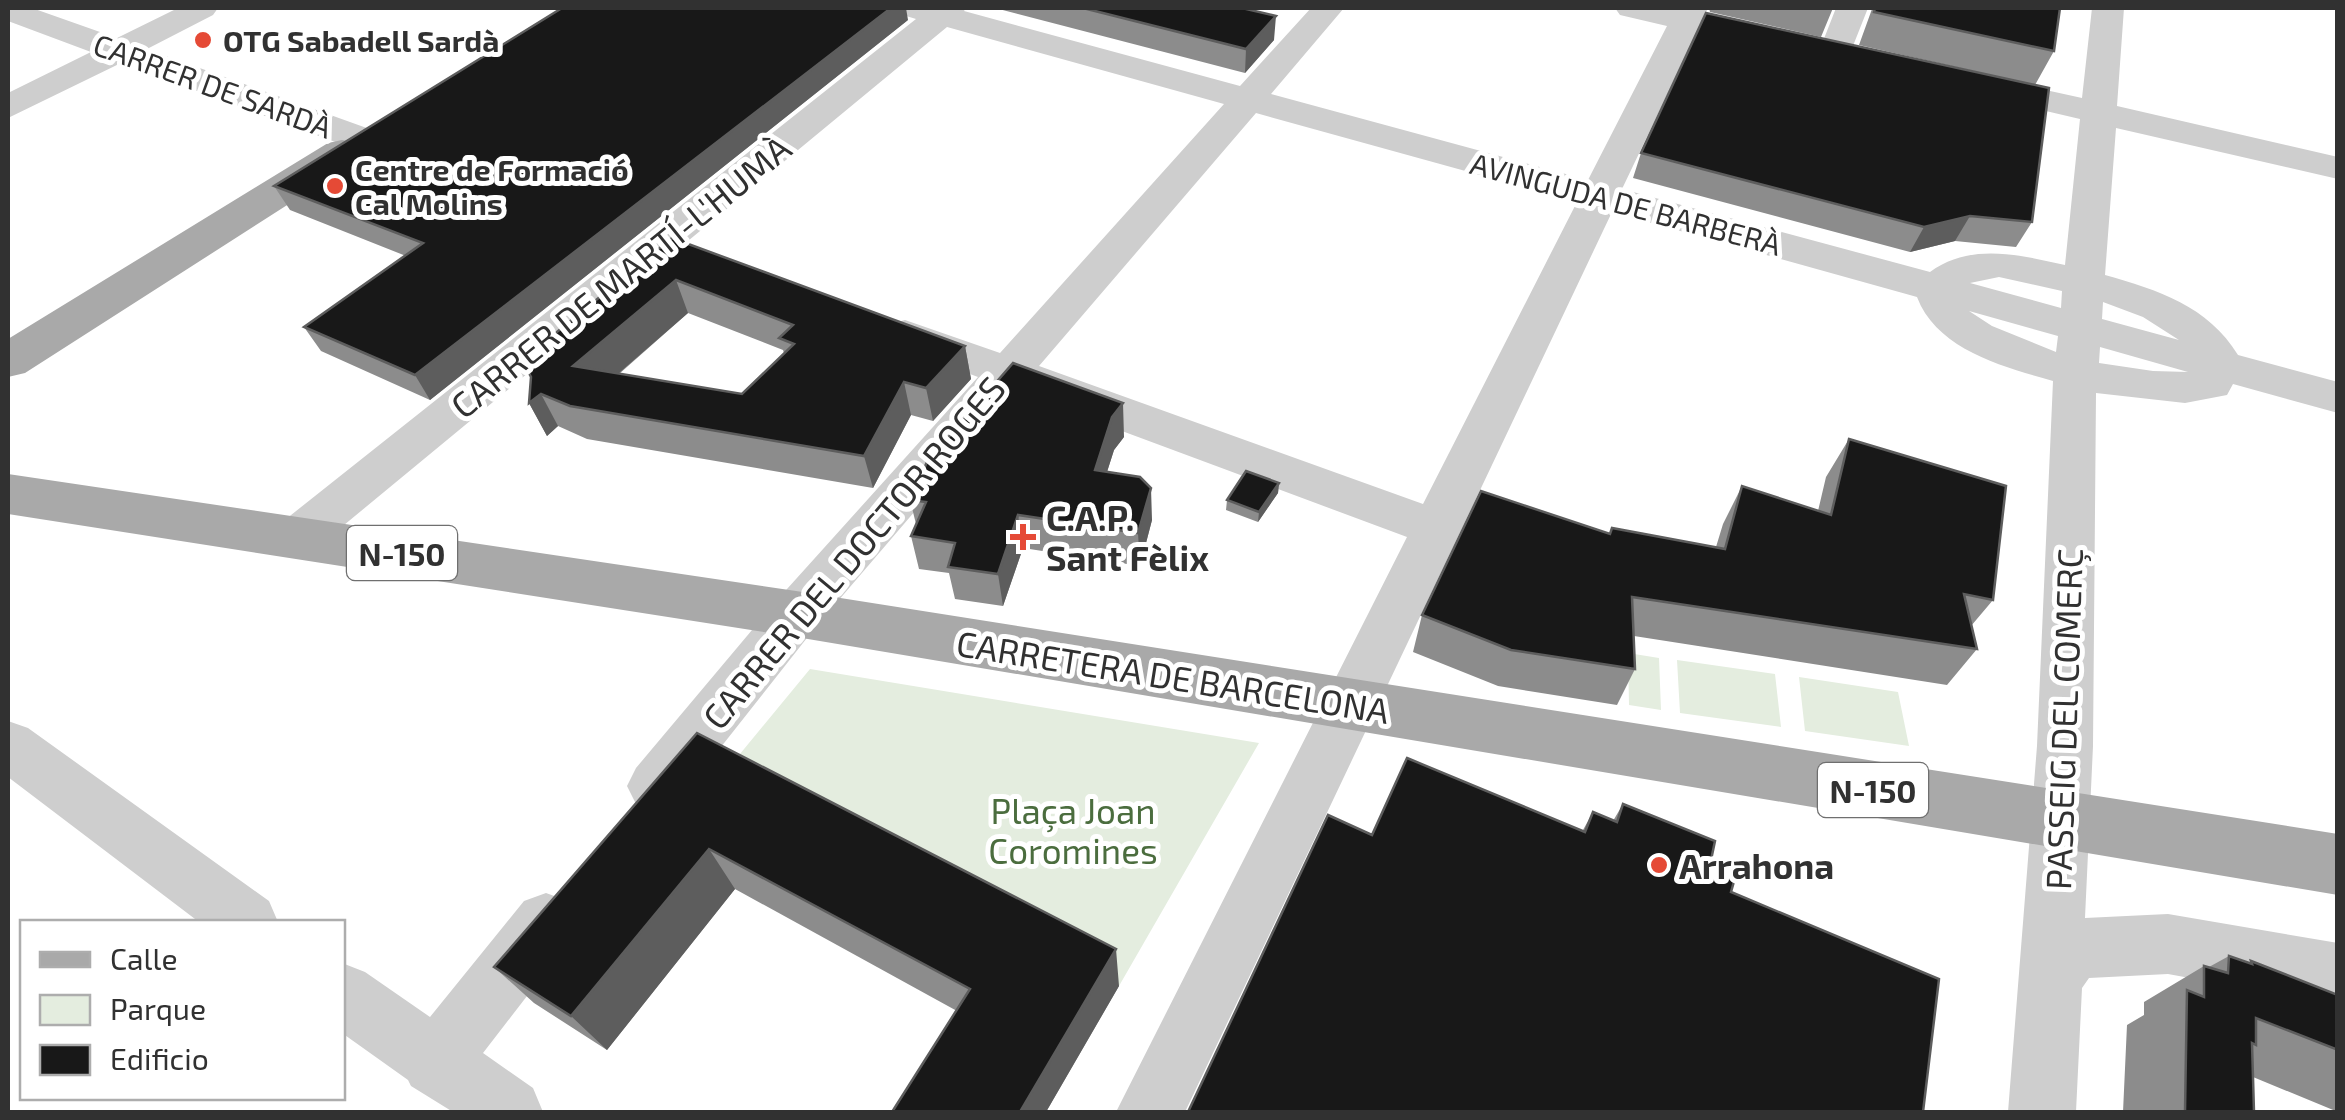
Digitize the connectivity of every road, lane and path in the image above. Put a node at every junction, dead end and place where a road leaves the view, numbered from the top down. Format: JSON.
{"nodes":[{"id":1,"x":202,"y":8,"type":"edge"},
{"id":2,"x":1328,"y":8,"type":"edge"},
{"id":3,"x":1631,"y":8,"type":"edge"},
{"id":4,"x":1852,"y":8,"type":"edge"},
{"id":5,"x":2108,"y":8,"type":"edge"},
{"id":6,"x":8,"y":10,"type":"edge"},
{"id":7,"x":935,"y":10,"type":"edge"},
{"id":8,"x":1689,"y":14,"type":"edge"},
{"id":9,"x":1742,"y":33,"type":"edge"},
{"id":10,"x":1798,"y":45,"type":"edge"},
{"id":11,"x":117,"y":52,"type":"junction"},
{"id":12,"x":1836,"y":54,"type":"junction"},
{"id":13,"x":1870,"y":62,"type":"edge"},
{"id":14,"x":1958,"y":81,"type":"edge"},
{"id":15,"x":1248,"y":99,"type":"junction"},
{"id":16,"x":8,"y":107,"type":"edge"},
{"id":17,"x":2096,"y":112,"type":"junction"},
{"id":18,"x":377,"y":130,"type":"joint"},
{"id":19,"x":2338,"y":168,"type":"edge"},
{"id":20,"x":1599,"y":196,"type":"junction"},
{"id":21,"x":1940,"y":288,"type":"junction"},
{"id":22,"x":860,"y":318,"type":"edge"},
{"id":23,"x":2079,"y":327,"type":"junction"},
{"id":24,"x":8,"y":362,"type":"edge"},
{"id":25,"x":2222,"y":364,"type":"junction"},
{"id":26,"x":1006,"y":372,"type":"junction"},
{"id":27,"x":2338,"y":398,"type":"edge"},
{"id":28,"x":8,"y":494,"type":"edge"},
{"id":29,"x":1436,"y":528,"type":"junction"},
{"id":30,"x":298,"y":536,"type":"junction"},
{"id":31,"x":796,"y":614,"type":"junction"},
{"id":32,"x":1350,"y":705,"type":"junction"},
{"id":33,"x":12,"y":755,"type":"edge"},
{"id":34,"x":2060,"y":820,"type":"junction"},
{"id":35,"x":618,"y":833,"type":"edge"},
{"id":36,"x":2338,"y":866,"type":"edge"},
{"id":37,"x":581,"y":879,"type":"edge"},
{"id":38,"x":243,"y":920,"type":"edge"},
{"id":39,"x":2338,"y":974,"type":"edge"},
{"id":40,"x":2050,"y":978,"type":"junction"},
{"id":41,"x":345,"y":996,"type":"edge"},
{"id":42,"x":434,"y":1063,"type":"junction"},
{"id":43,"x":509,"y":1112,"type":"edge"},
{"id":44,"x":1150,"y":1112,"type":"edge"},
{"id":45,"x":2042,"y":1112,"type":"edge"}],
"edges":[{"from":1,"to":11,"type":"street"},
{"from":2,"to":15,"type":"street","name":"CARRER DEL DOCTOR ROGES"},
{"from":3,"to":8,"type":"street"},
{"from":4,"to":12,"type":"street"},
{"from":5,"to":17,"type":"street","name":"PASSEIG DEL COMERÇ"},
{"from":6,"to":11,"type":"street","name":"CARRER DE SARDÀ"},
{"from":7,"to":15,"type":"street","name":"AVINGUDA DE BARBERÀ"},
{"from":7,"to":30,"type":"street","name":"CARRER DE MARTÍ-L'HUMÀ"},
{"from":8,"to":9,"type":"street"},
{"from":8,"to":20,"type":"street"},
{"from":10,"to":12,"type":"street"},
{"from":11,"to":16,"type":"street"},
{"from":11,"to":18,"type":"street","name":"CARRER DE SARDÀ"},
{"from":12,"to":13,"type":"street"},
{"from":14,"to":17,"type":"street"},
{"from":15,"to":20,"type":"street","name":"AVINGUDA DE BARBERÀ"},
{"from":15,"to":26,"type":"street","name":"CARRER DEL DOCTOR ROGES"},
{"from":17,"to":19,"type":"street"},
{"from":17,"to":23,"type":"street","name":"PASSEIG DEL COMERÇ"},
{"from":18,"to":24,"type":"main road"},
{"from":20,"to":21,"type":"street","name":"AVINGUDA DE BARBERÀ"},
{"from":20,"to":29,"type":"street"},
{"from":21,"to":23,"type":"street"},
{"from":21,"to":23,"type":"street"},
{"from":22,"to":26,"type":"street"},
{"from":23,"to":25,"type":"street"},
{"from":23,"to":25,"type":"street"},
{"from":23,"to":34,"type":"street","name":"PASSEIG DEL COMERÇ"},
{"from":25,"to":27,"type":"street"},
{"from":26,"to":29,"type":"street"},
{"from":26,"to":31,"type":"street","name":"CARRER DEL DOCTOR ROGES"},
{"from":28,"to":30,"type":"main road","name":"CARRETERA DE BARCELONA","number":"N-150"},
{"from":29,"to":32,"type":"street"},
{"from":30,"to":31,"type":"main road","name":"CARRETERA DE BARCELONA","number":"N-150"},
{"from":31,"to":32,"type":"main road","name":"CARRETERA DE BARCELONA","number":"N-150"},
{"from":31,"to":35,"type":"street","name":"CARRER DEL DOCTOR ROGES"},
{"from":32,"to":34,"type":"main road","name":"CARRETERA DE BARCELONA","number":"N-150"},
{"from":32,"to":44,"type":"street"},
{"from":33,"to":38,"type":"street"},
{"from":34,"to":36,"type":"main road","name":"CARRETERA DE BARCELONA","number":"N-150"},
{"from":34,"to":40,"type":"street","name":"PASSEIG DEL COMERÇ"},
{"from":37,"to":42,"type":"street"},
{"from":39,"to":40,"type":"street"},
{"from":40,"to":45,"type":"street","name":"PASSEIG DEL COMERÇ"},
{"from":41,"to":42,"type":"street"},
{"from":42,"to":43,"type":"street"}]}
